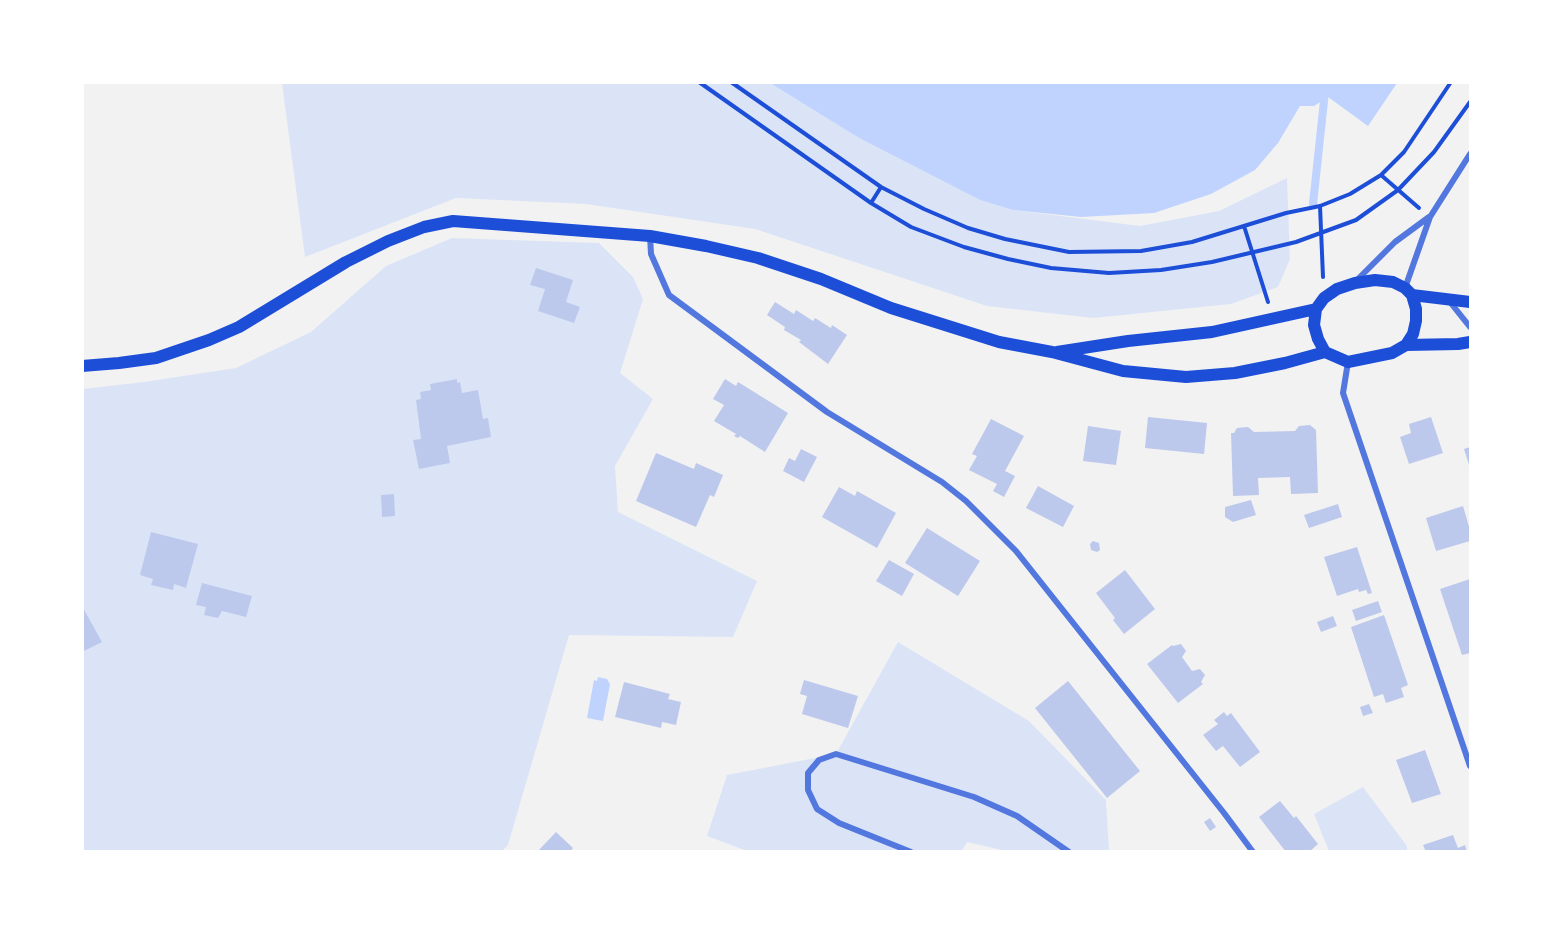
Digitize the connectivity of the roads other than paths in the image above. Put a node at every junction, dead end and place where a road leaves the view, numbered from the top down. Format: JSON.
{"nodes":[{"id":1,"x":1470,"y":154,"type":"edge"},
{"id":2,"x":1430,"y":217,"type":"junction"},
{"id":3,"x":650,"y":236,"type":"junction"},
{"id":4,"x":1355,"y":283,"type":"junction"},
{"id":5,"x":1408,"y":291,"type":"junction"},
{"id":6,"x":1448,"y":300,"type":"junction"},
{"id":7,"x":1470,"y":302,"type":"edge"},
{"id":8,"x":1316,"y":309,"type":"junction"},
{"id":9,"x":1470,"y":327,"type":"edge"},
{"id":10,"x":1470,"y":342,"type":"edge"},
{"id":11,"x":1406,"y":345,"type":"junction"},
{"id":12,"x":1052,"y":352,"type":"junction"},
{"id":13,"x":1325,"y":352,"type":"junction"},
{"id":14,"x":1348,"y":362,"type":"junction"},
{"id":15,"x":82,"y":366,"type":"edge"},
{"id":16,"x":1470,"y":766,"type":"edge"},
{"id":17,"x":911,"y":852,"type":"edge"},
{"id":18,"x":1069,"y":852,"type":"edge"},
{"id":19,"x":1253,"y":852,"type":"edge"}],
"edges":[{"from":1,"to":2,"type":"street"},
{"from":2,"to":4,"type":"street"},
{"from":2,"to":5,"type":"street"},
{"from":3,"to":12,"type":"main road"},
{"from":3,"to":15,"type":"main road"},
{"from":3,"to":19,"type":"street"},
{"from":4,"to":5,"type":"main road"},
{"from":4,"to":8,"type":"main road"},
{"from":5,"to":6,"type":"main road"},
{"from":5,"to":11,"type":"main road"},
{"from":6,"to":7,"type":"main road"},
{"from":6,"to":9,"type":"street"},
{"from":8,"to":12,"type":"main road"},
{"from":8,"to":13,"type":"main road"},
{"from":10,"to":11,"type":"main road"},
{"from":11,"to":14,"type":"main road"},
{"from":12,"to":13,"type":"main road"},
{"from":13,"to":14,"type":"main road"},
{"from":14,"to":16,"type":"street"},
{"from":17,"to":18,"type":"street"}]}
